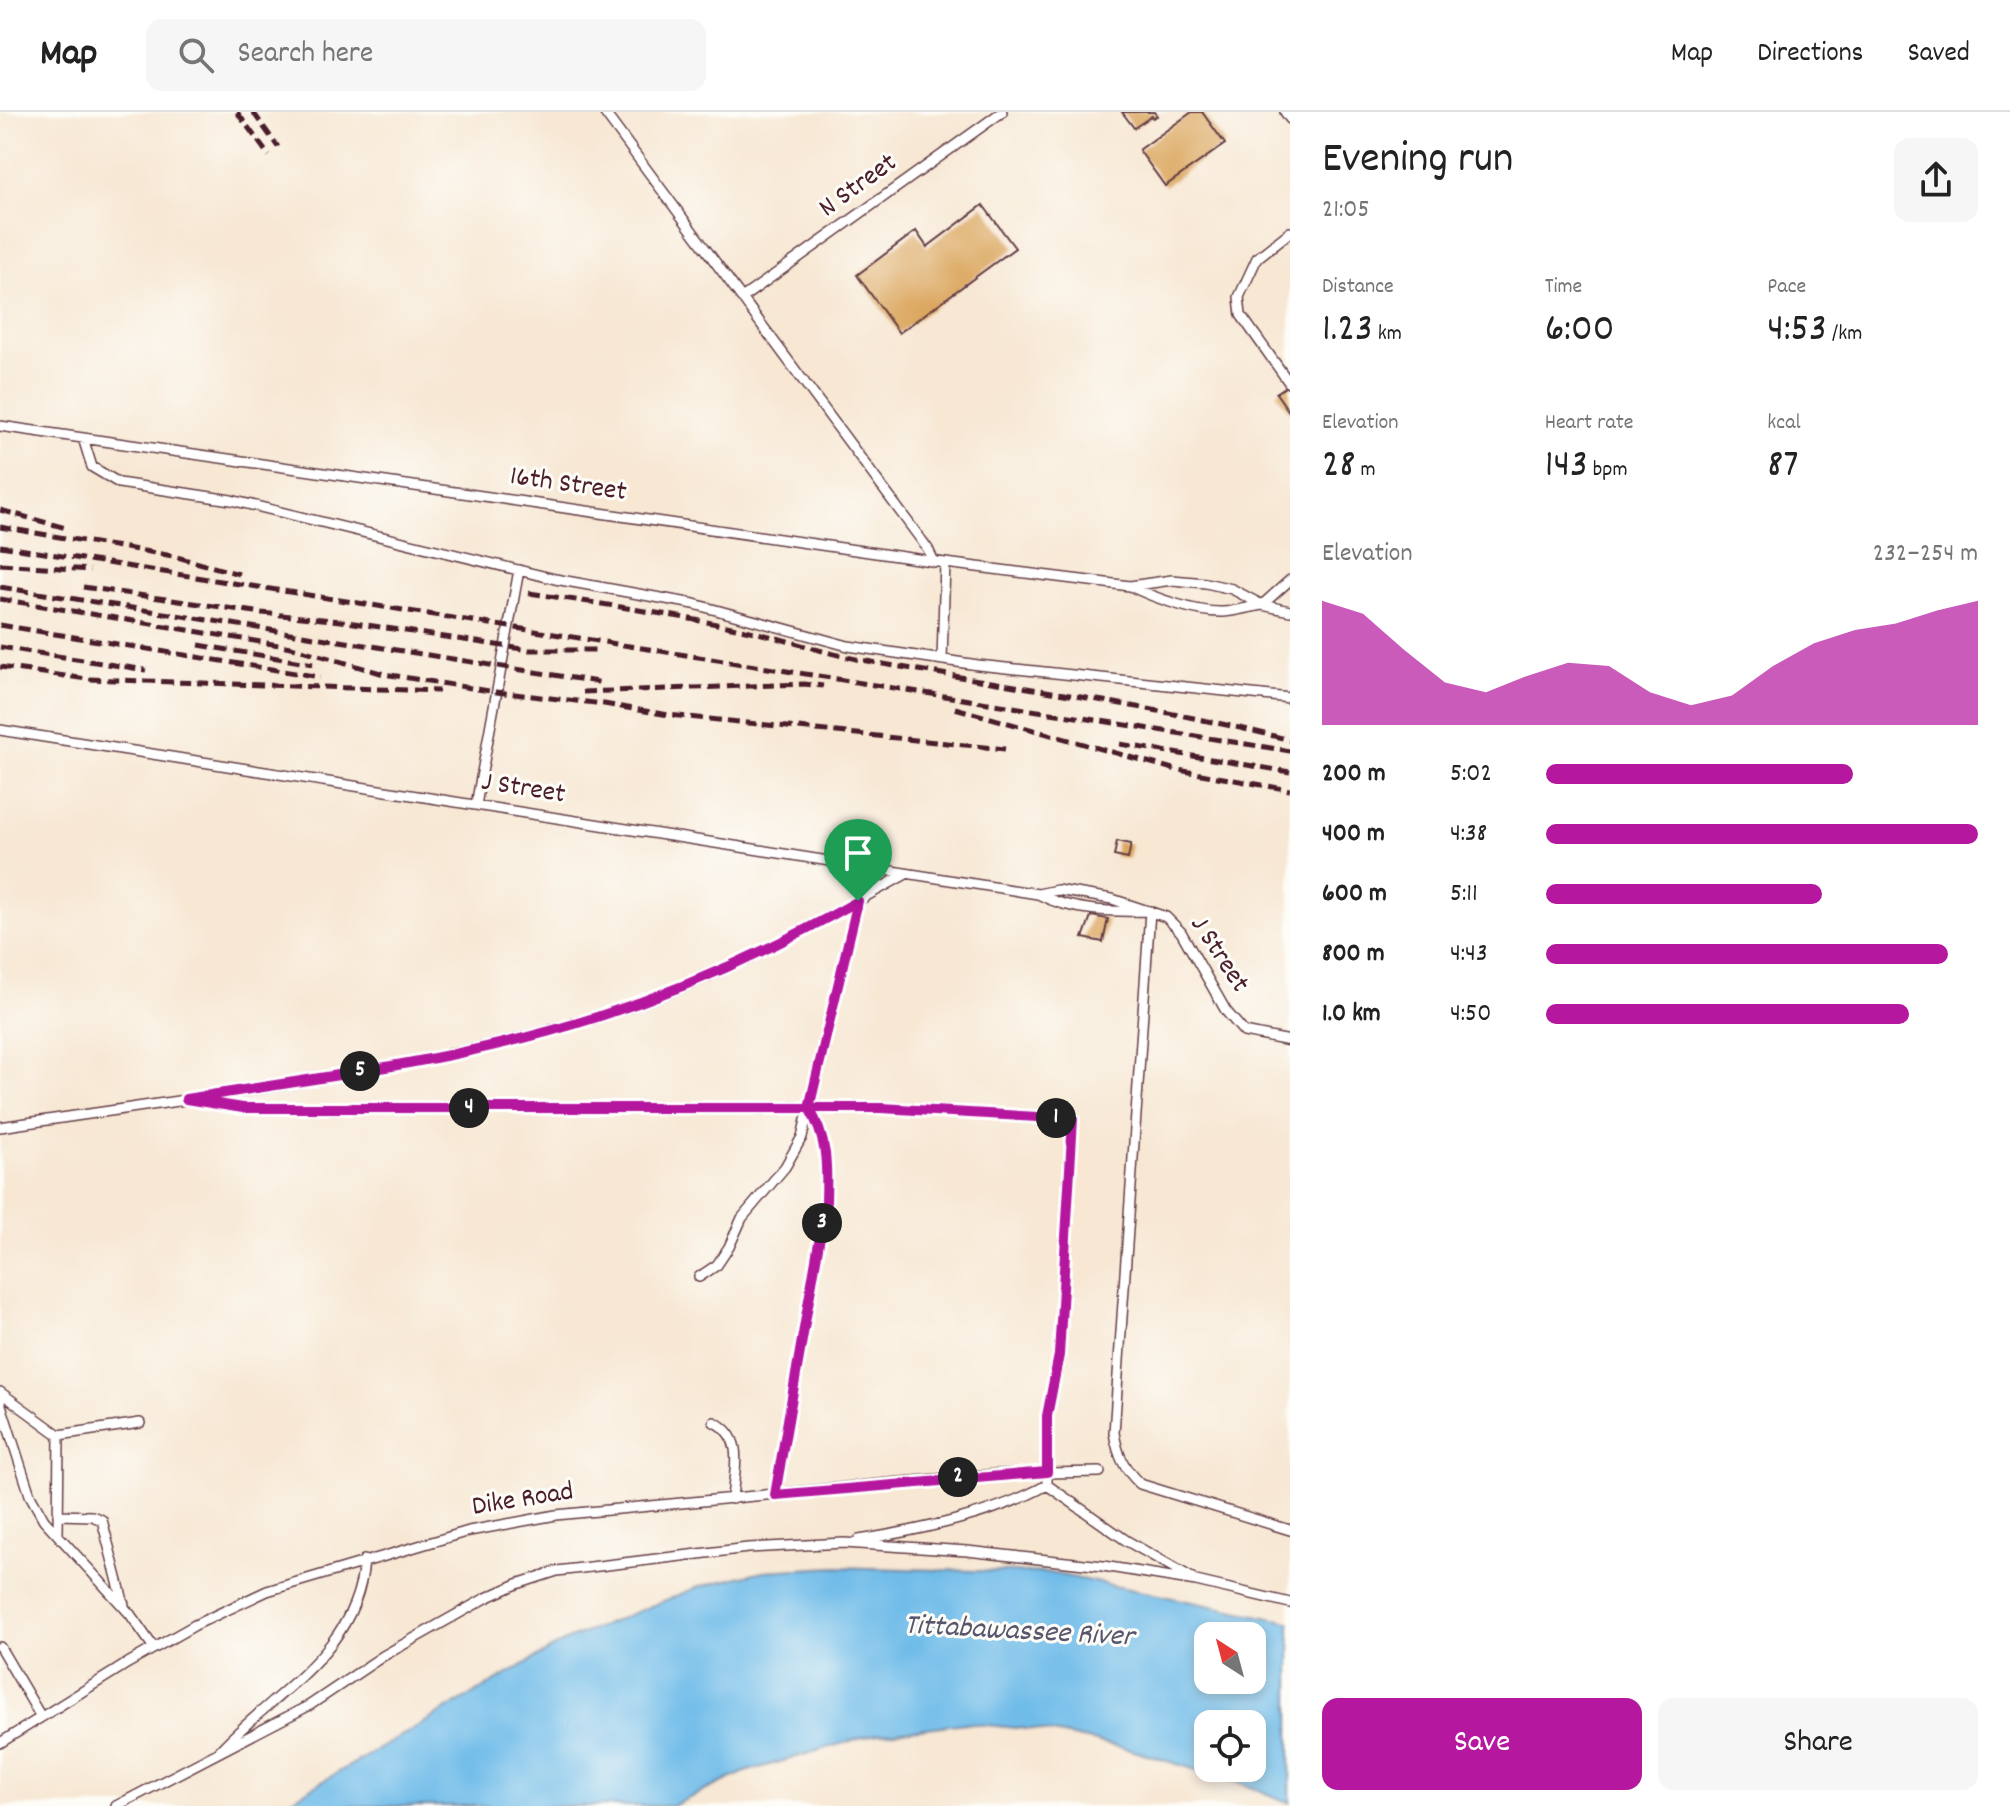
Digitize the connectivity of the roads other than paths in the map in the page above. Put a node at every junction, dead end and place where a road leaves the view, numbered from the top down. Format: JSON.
{"nodes":[{"id":1,"x":604,"y":112,"type":"edge"},
{"id":2,"x":1002,"y":112,"type":"edge"},
{"id":3,"x":1285,"y":112,"type":"edge"},
{"id":4,"x":1290,"y":119,"type":"edge"},
{"id":5,"x":1290,"y":232,"type":"edge"},
{"id":6,"x":742,"y":298,"type":"junction"},
{"id":7,"x":1290,"y":384,"type":"edge"},
{"id":8,"x":0,"y":426,"type":"edge"},
{"id":9,"x":83,"y":438,"type":"junction"},
{"id":10,"x":934,"y":562,"type":"junction"},
{"id":11,"x":945,"y":563,"type":"junction"},
{"id":12,"x":519,"y":570,"type":"junction"},
{"id":13,"x":1290,"y":580,"type":"edge"},
{"id":14,"x":1130,"y":586,"type":"junction"},
{"id":15,"x":1262,"y":605,"type":"junction"},
{"id":16,"x":1290,"y":611,"type":"edge"},
{"id":17,"x":942,"y":660,"type":"junction"},
{"id":18,"x":1290,"y":698,"type":"edge"},
{"id":19,"x":0,"y":730,"type":"edge"},
{"id":20,"x":476,"y":805,"type":"junction"},
{"id":21,"x":907,"y":873,"type":"junction"},
{"id":22,"x":858,"y":901,"type":"junction"},
{"id":23,"x":1150,"y":911,"type":"junction"},
{"id":24,"x":1290,"y":1041,"type":"edge"},
{"id":25,"x":186,"y":1099,"type":"junction"},
{"id":26,"x":809,"y":1108,"type":"junction"},
{"id":27,"x":0,"y":1127,"type":"edge"},
{"id":28,"x":699,"y":1277,"type":"dead end"},
{"id":29,"x":0,"y":1392,"type":"edge"},
{"id":30,"x":0,"y":1402,"type":"edge"},
{"id":31,"x":714,"y":1422,"type":"dead end"},
{"id":32,"x":140,"y":1423,"type":"dead end"},
{"id":33,"x":59,"y":1435,"type":"junction"},
{"id":34,"x":1047,"y":1472,"type":"junction"},
{"id":35,"x":1100,"y":1472,"type":"dead end"},
{"id":36,"x":1047,"y":1485,"type":"junction"},
{"id":37,"x":775,"y":1495,"type":"junction"},
{"id":38,"x":732,"y":1499,"type":"junction"},
{"id":39,"x":58,"y":1515,"type":"junction"},
{"id":40,"x":1290,"y":1530,"type":"edge"},
{"id":41,"x":58,"y":1535,"type":"junction"},
{"id":42,"x":844,"y":1543,"type":"junction"},
{"id":43,"x":364,"y":1560,"type":"junction"},
{"id":44,"x":1196,"y":1581,"type":"junction"},
{"id":45,"x":1290,"y":1603,"type":"edge"},
{"id":46,"x":124,"y":1607,"type":"junction"},
{"id":47,"x":0,"y":1647,"type":"edge"},
{"id":48,"x":154,"y":1648,"type":"junction"},
{"id":49,"x":41,"y":1717,"type":"junction"},
{"id":50,"x":0,"y":1743,"type":"edge"},
{"id":51,"x":214,"y":1756,"type":"junction"},
{"id":52,"x":116,"y":1806,"type":"edge"}],
"edges":[{"from":1,"to":6,"type":"lane"},
{"from":2,"to":6,"type":"lane","name":"N Street"},
{"from":3,"to":4,"type":"lane"},
{"from":5,"to":7,"type":"lane"},
{"from":6,"to":10,"type":"lane"},
{"from":8,"to":9,"type":"lane","name":"16th Street"},
{"from":9,"to":10,"type":"lane","name":"16th Street"},
{"from":9,"to":12,"type":"lane"},
{"from":10,"to":11,"type":"lane","name":"16th Street"},
{"from":11,"to":14,"type":"lane","name":"16th Street"},
{"from":11,"to":17,"type":"lane"},
{"from":12,"to":17,"type":"lane"},
{"from":12,"to":20,"type":"lane"},
{"from":13,"to":15,"type":"lane"},
{"from":14,"to":15,"type":"lane","name":"16th Street"},
{"from":14,"to":15,"type":"lane","name":"16th Street"},
{"from":15,"to":16,"type":"lane","name":"16th Street"},
{"from":17,"to":18,"type":"lane"},
{"from":19,"to":20,"type":"lane","name":"J Street"},
{"from":20,"to":21,"type":"lane","name":"J Street"},
{"from":21,"to":22,"type":"lane"},
{"from":21,"to":23,"type":"lane","name":"J Street"},
{"from":22,"to":25,"type":"lane"},
{"from":22,"to":26,"type":"lane"},
{"from":23,"to":24,"type":"lane","name":"J Street"},
{"from":23,"to":40,"type":"lane"},
{"from":25,"to":26,"type":"lane"},
{"from":25,"to":27,"type":"lane"},
{"from":26,"to":28,"type":"lane"},
{"from":26,"to":34,"type":"lane"},
{"from":26,"to":37,"type":"lane"},
{"from":29,"to":33,"type":"lane"},
{"from":30,"to":41,"type":"lane"},
{"from":31,"to":38,"type":"lane"},
{"from":32,"to":33,"type":"lane"},
{"from":33,"to":39,"type":"lane"},
{"from":34,"to":35,"type":"lane","name":"Dike Road"},
{"from":34,"to":36,"type":"lane"},
{"from":34,"to":37,"type":"lane","name":"Dike Road"},
{"from":36,"to":42,"type":"lane"},
{"from":36,"to":44,"type":"lane"},
{"from":37,"to":38,"type":"lane","name":"Dike Road"},
{"from":38,"to":43,"type":"lane","name":"Dike Road"},
{"from":39,"to":41,"type":"lane"},
{"from":39,"to":46,"type":"lane"},
{"from":41,"to":46,"type":"lane"},
{"from":42,"to":44,"type":"lane"},
{"from":42,"to":51,"type":"lane"},
{"from":43,"to":48,"type":"lane","name":"Dike Road"},
{"from":43,"to":51,"type":"lane"},
{"from":44,"to":45,"type":"lane"},
{"from":46,"to":48,"type":"lane"},
{"from":47,"to":49,"type":"lane"},
{"from":48,"to":49,"type":"lane","name":"Dike Road"},
{"from":49,"to":50,"type":"lane","name":"Dike Road"},
{"from":51,"to":52,"type":"lane"}]}
